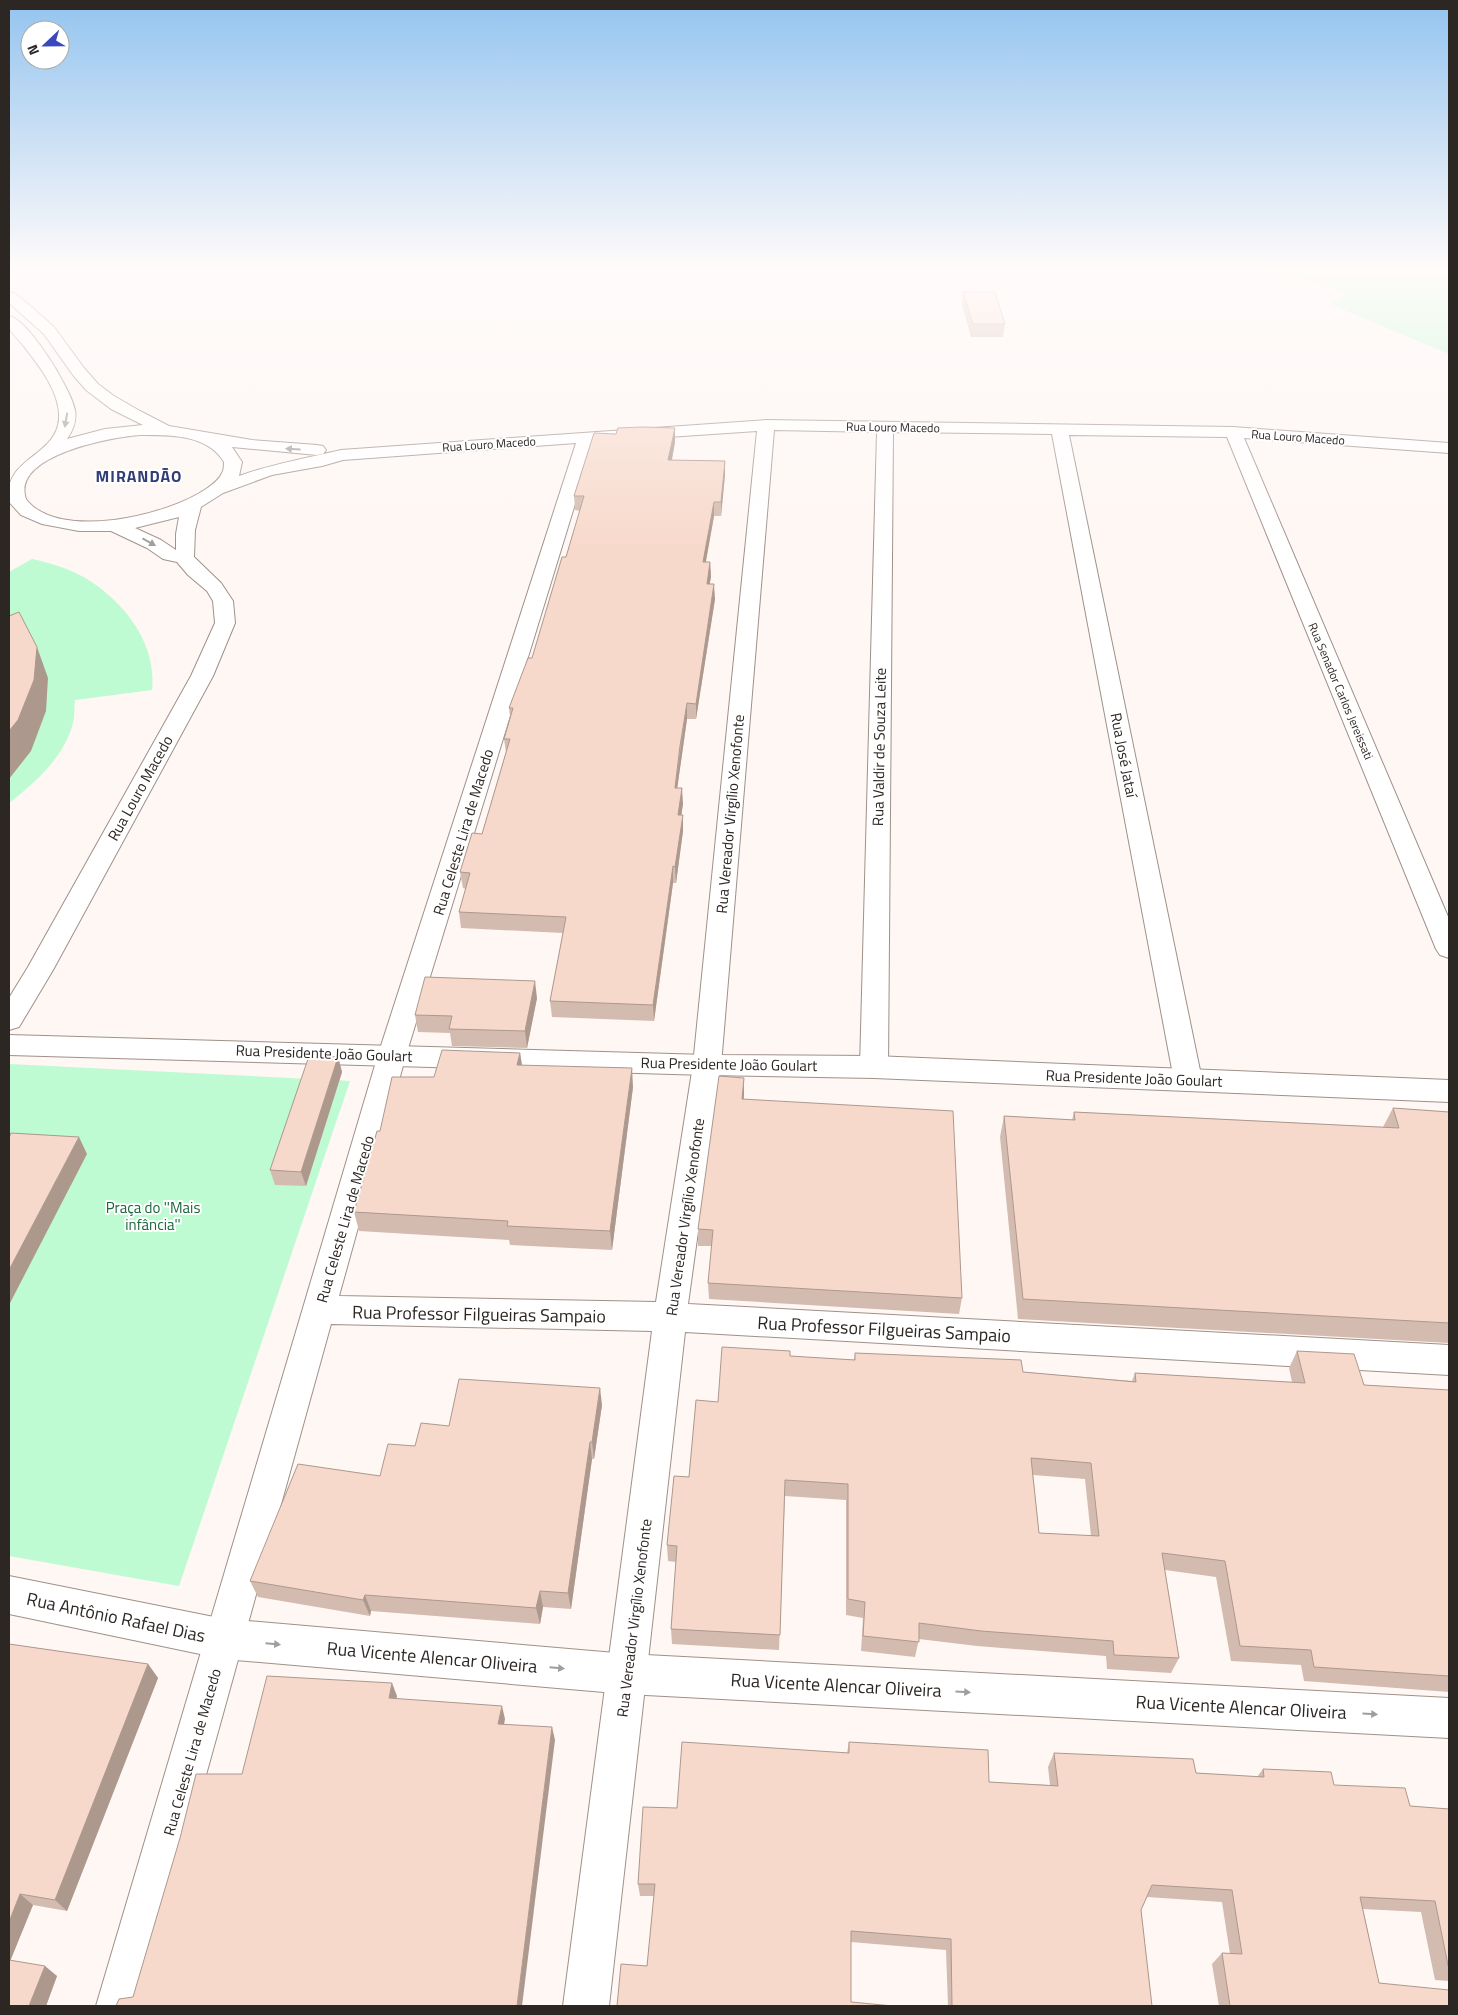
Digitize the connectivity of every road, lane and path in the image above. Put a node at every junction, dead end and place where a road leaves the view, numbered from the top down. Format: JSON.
{"nodes":[{"id":1,"x":43,"y":362,"type":"edge"},
{"id":2,"x":72,"y":362,"type":"edge"},
{"id":3,"x":766,"y":425,"type":"junction"},
{"id":4,"x":884,"y":426,"type":"junction"},
{"id":5,"x":1060,"y":430,"type":"junction"},
{"id":6,"x":173,"y":431,"type":"junction"},
{"id":7,"x":1233,"y":432,"type":"junction"},
{"id":8,"x":204,"y":437,"type":"junction"},
{"id":9,"x":587,"y":437,"type":"junction"},
{"id":10,"x":1448,"y":450,"type":"edge"},
{"id":11,"x":341,"y":455,"type":"junction"},
{"id":12,"x":41,"y":458,"type":"junction"},
{"id":13,"x":9,"y":474,"type":"edge"},
{"id":14,"x":219,"y":489,"type":"junction"},
{"id":15,"x":192,"y":506,"type":"junction"},
{"id":16,"x":9,"y":515,"type":"edge"},
{"id":17,"x":40,"y":518,"type":"junction"},
{"id":18,"x":113,"y":525,"type":"junction"},
{"id":19,"x":184,"y":558,"type":"junction"},
{"id":20,"x":1449,"y":949,"type":"edge"},
{"id":21,"x":9,"y":1020,"type":"edge"},
{"id":22,"x":9,"y":1045,"type":"edge"},
{"id":23,"x":392,"y":1055,"type":"junction"},
{"id":24,"x":707,"y":1064,"type":"junction"},
{"id":25,"x":874,"y":1067,"type":"junction"},
{"id":26,"x":1188,"y":1080,"type":"junction"},
{"id":27,"x":1449,"y":1091,"type":"edge"},
{"id":28,"x":318,"y":1310,"type":"junction"},
{"id":29,"x":670,"y":1317,"type":"junction"},
{"id":30,"x":1449,"y":1360,"type":"edge"},
{"id":31,"x":9,"y":1595,"type":"edge"},
{"id":32,"x":224,"y":1640,"type":"junction"},
{"id":33,"x":627,"y":1674,"type":"junction"},
{"id":34,"x":1449,"y":1718,"type":"edge"},
{"id":35,"x":119,"y":2006,"type":"edge"},
{"id":36,"x":586,"y":2006,"type":"edge"}],
"edges":[{"from":1,"to":12,"type":"street","one_way":true},
{"from":2,"to":6,"type":"street"},
{"from":3,"to":4,"type":"street","name":"Rua Louro Macedo"},
{"from":3,"to":9,"type":"street","name":"Rua Louro Macedo"},
{"from":3,"to":24,"type":"street","name":"Rua Vereador Virgílio Xenofonte"},
{"from":4,"to":5,"type":"street","name":"Rua Louro Macedo"},
{"from":4,"to":25,"type":"street","name":"Rua Valdir de Souza Leite"},
{"from":5,"to":7,"type":"street","name":"Rua Louro Macedo"},
{"from":5,"to":26,"type":"street","name":"Rua José Jataí"},
{"from":6,"to":8,"type":"street","name":"Rua Louro Macedo"},
{"from":6,"to":12,"type":"street"},
{"from":7,"to":10,"type":"street","name":"Rua Louro Macedo"},
{"from":7,"to":20,"type":"street","name":"Rua Senador Carlos Jereissati"},
{"from":11,"to":8,"type":"street","name":"Rua Louro Macedo","one_way":true},
{"from":8,"to":14,"type":"street"},
{"from":9,"to":11,"type":"street","name":"Rua Louro Macedo"},
{"from":9,"to":23,"type":"street","name":"Rua Celeste Lira de Macedo"},
{"from":11,"to":14,"type":"street","name":"Rua Louro Macedo"},
{"from":12,"to":13,"type":"street"},
{"from":12,"to":17,"type":"street"},
{"from":14,"to":15,"type":"street"},
{"from":15,"to":18,"type":"street"},
{"from":15,"to":19,"type":"street"},
{"from":16,"to":17,"type":"street"},
{"from":17,"to":18,"type":"street"},
{"from":18,"to":19,"type":"street","name":"Rua Louro Macedo","one_way":true},
{"from":19,"to":21,"type":"street","name":"Rua Louro Macedo"},
{"from":22,"to":23,"type":"street","name":"Rua Presidente João Goulart"},
{"from":23,"to":24,"type":"street","name":"Rua Presidente João Goulart"},
{"from":23,"to":28,"type":"street","name":"Rua Celeste Lira de Macedo"},
{"from":24,"to":25,"type":"street","name":"Rua Presidente João Goulart"},
{"from":24,"to":29,"type":"street","name":"Rua Vereador Virgílio Xenofonte"},
{"from":25,"to":26,"type":"street","name":"Rua Presidente João Goulart"},
{"from":26,"to":27,"type":"street","name":"Rua Presidente João Goulart"},
{"from":28,"to":29,"type":"street","name":"Rua Professor Filgueiras Sampaio"},
{"from":28,"to":32,"type":"street","name":"Rua Celeste Lira de Macedo"},
{"from":29,"to":30,"type":"street","name":"Rua Professor Filgueiras Sampaio"},
{"from":29,"to":33,"type":"street","name":"Rua Vereador Virgílio Xenofonte"},
{"from":31,"to":32,"type":"street","name":"Rua Antônio Rafael Dias"},
{"from":32,"to":33,"type":"street","name":"Rua Vicente Alencar Oliveira","one_way":true},
{"from":32,"to":35,"type":"street","name":"Rua Celeste Lira de Macedo"},
{"from":33,"to":34,"type":"street","name":"Rua Vicente Alencar Oliveira","one_way":true},
{"from":33,"to":36,"type":"street","name":"Rua Vereador Virgílio Xenofonte"}]}
